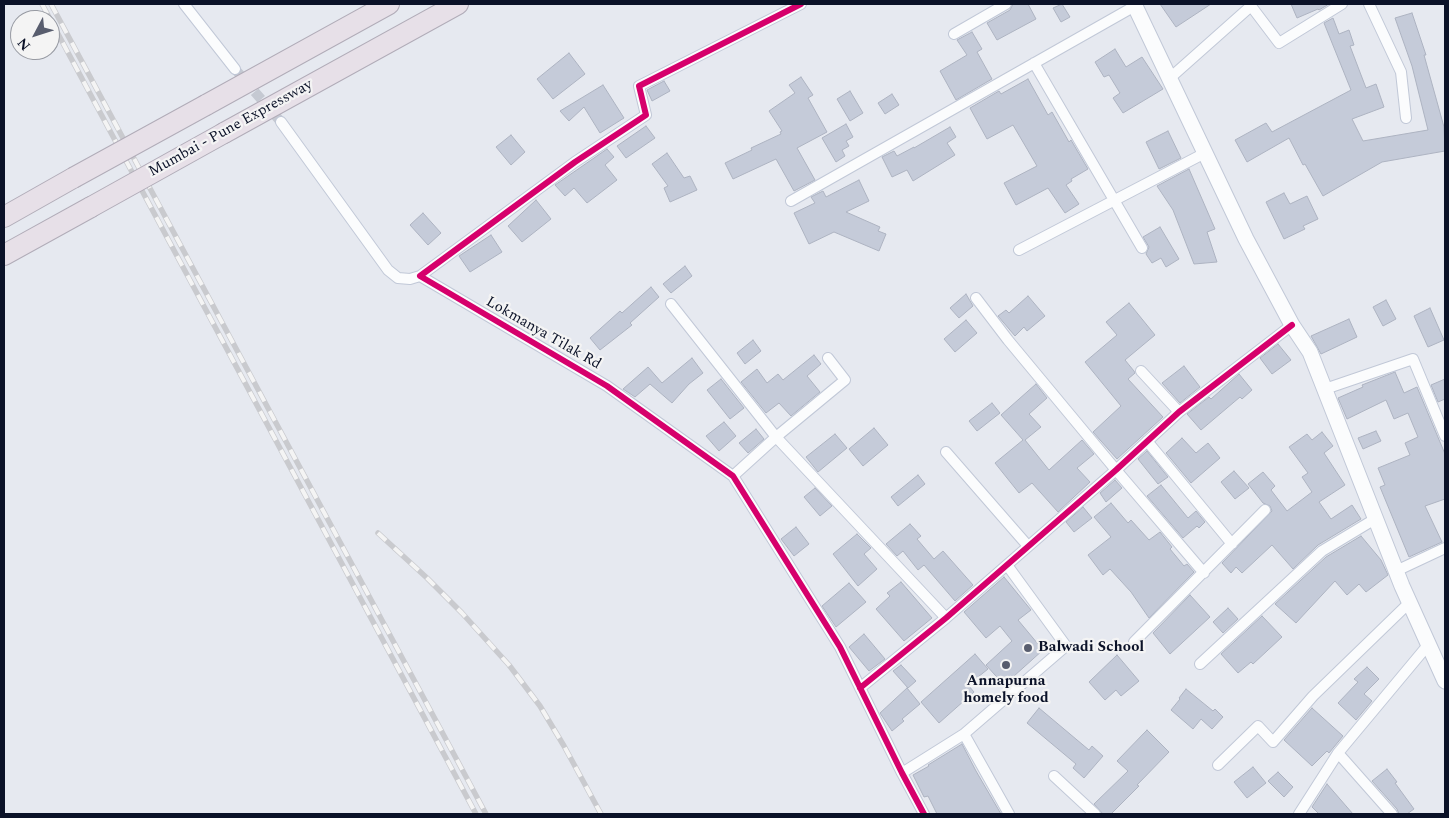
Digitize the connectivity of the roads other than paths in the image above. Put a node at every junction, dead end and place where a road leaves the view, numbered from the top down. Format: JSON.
{"nodes":[{"id":1,"x":184,"y":4,"type":"edge"},
{"id":2,"x":389,"y":4,"type":"edge"},
{"id":3,"x":458,"y":4,"type":"edge"},
{"id":4,"x":800,"y":4,"type":"edge"},
{"id":5,"x":1006,"y":4,"type":"edge"},
{"id":6,"x":1342,"y":4,"type":"edge"},
{"id":7,"x":1369,"y":4,"type":"edge"},
{"id":8,"x":1135,"y":5,"type":"edge"},
{"id":9,"x":954,"y":34,"type":"dead end"},
{"id":10,"x":1034,"y":63,"type":"junction"},
{"id":11,"x":235,"y":69,"type":"tunnel mouth"},
{"id":12,"x":1170,"y":78,"type":"junction"},
{"id":13,"x":1406,"y":118,"type":"dead end"},
{"id":14,"x":281,"y":122,"type":"tunnel mouth"},
{"id":15,"x":1205,"y":152,"type":"junction"},
{"id":16,"x":1114,"y":200,"type":"junction"},
{"id":17,"x":791,"y":201,"type":"dead end"},
{"id":18,"x":4,"y":217,"type":"edge"},
{"id":19,"x":1142,"y":248,"type":"dead end"},
{"id":20,"x":1019,"y":250,"type":"dead end"},
{"id":21,"x":4,"y":255,"type":"edge"},
{"id":22,"x":420,"y":276,"type":"junction"},
{"id":23,"x":976,"y":298,"type":"dead end"},
{"id":24,"x":670,"y":304,"type":"dead end"},
{"id":25,"x":1292,"y":325,"type":"junction"},
{"id":26,"x":828,"y":358,"type":"dead end"},
{"id":27,"x":1142,"y":371,"type":"dead end"},
{"id":28,"x":1324,"y":388,"type":"junction"},
{"id":29,"x":1179,"y":412,"type":"junction"},
{"id":30,"x":1445,"y":436,"type":"edge"},
{"id":31,"x":776,"y":437,"type":"junction"},
{"id":32,"x":1147,"y":441,"type":"junction"},
{"id":33,"x":946,"y":452,"type":"dead end"},
{"id":34,"x":1116,"y":470,"type":"junction"},
{"id":35,"x":733,"y":476,"type":"junction"},
{"id":36,"x":1265,"y":510,"type":"dead end"},
{"id":37,"x":1376,"y":519,"type":"junction"},
{"id":38,"x":1232,"y":544,"type":"junction"},
{"id":39,"x":1028,"y":546,"type":"junction"},
{"id":40,"x":1445,"y":548,"type":"edge"},
{"id":41,"x":1007,"y":564,"type":"junction"},
{"id":42,"x":1396,"y":571,"type":"junction"},
{"id":43,"x":1204,"y":573,"type":"junction"},
{"id":44,"x":1410,"y":602,"type":"junction"},
{"id":45,"x":946,"y":618,"type":"junction"},
{"id":46,"x":1134,"y":642,"type":"dead end"},
{"id":47,"x":1428,"y":645,"type":"junction"},
{"id":48,"x":1200,"y":664,"type":"dead end"},
{"id":49,"x":1445,"y":681,"type":"edge"},
{"id":50,"x":860,"y":688,"type":"junction"},
{"id":51,"x":964,"y":734,"type":"junction"},
{"id":52,"x":1338,"y":753,"type":"junction"},
{"id":53,"x":1218,"y":765,"type":"dead end"},
{"id":54,"x":902,"y":773,"type":"junction"},
{"id":55,"x":1054,"y":776,"type":"dead end"},
{"id":56,"x":924,"y":814,"type":"edge"},
{"id":57,"x":1009,"y":814,"type":"edge"},
{"id":58,"x":1095,"y":814,"type":"edge"},
{"id":59,"x":1299,"y":814,"type":"edge"},
{"id":60,"x":1392,"y":814,"type":"edge"}],
"edges":[{"from":1,"to":11,"type":"street"},
{"from":2,"to":18,"type":"highway","bridge":true},
{"from":3,"to":21,"type":"highway","name":"Mumbai - Pune Expressway","bridge":true},
{"from":4,"to":22,"type":"street"},
{"from":5,"to":9,"type":"street"},
{"from":6,"to":12,"type":"street"},
{"from":7,"to":13,"type":"street"},
{"from":8,"to":10,"type":"street"},
{"from":8,"to":12,"type":"main road"},
{"from":10,"to":16,"type":"street"},
{"from":10,"to":17,"type":"street"},
{"from":12,"to":15,"type":"main road"},
{"from":14,"to":22,"type":"street"},
{"from":15,"to":16,"type":"street"},
{"from":15,"to":25,"type":"main road"},
{"from":16,"to":19,"type":"street"},
{"from":16,"to":20,"type":"street"},
{"from":22,"to":35,"type":"street","name":"Lokmanya Tilak Rd"},
{"from":23,"to":34,"type":"street"},
{"from":24,"to":31,"type":"street"},
{"from":25,"to":28,"type":"main road"},
{"from":25,"to":29,"type":"street"},
{"from":26,"to":31,"type":"street"},
{"from":27,"to":29,"type":"street"},
{"from":28,"to":30,"type":"street"},
{"from":28,"to":37,"type":"main road"},
{"from":29,"to":32,"type":"street"},
{"from":31,"to":35,"type":"street"},
{"from":31,"to":45,"type":"street"},
{"from":32,"to":34,"type":"street"},
{"from":32,"to":38,"type":"street"},
{"from":33,"to":39,"type":"street"},
{"from":34,"to":39,"type":"street"},
{"from":34,"to":43,"type":"street"},
{"from":35,"to":50,"type":"street","name":"Lokmanya Tilak Rd"},
{"from":36,"to":38,"type":"street"},
{"from":37,"to":42,"type":"main road"},
{"from":37,"to":48,"type":"street"},
{"from":38,"to":43,"type":"street"},
{"from":39,"to":41,"type":"street"},
{"from":40,"to":42,"type":"street"},
{"from":41,"to":45,"type":"street"},
{"from":41,"to":51,"type":"street"},
{"from":42,"to":44,"type":"main road"},
{"from":43,"to":46,"type":"street"},
{"from":44,"to":47,"type":"main road"},
{"from":44,"to":53,"type":"street"},
{"from":45,"to":50,"type":"street"},
{"from":47,"to":49,"type":"main road"},
{"from":47,"to":52,"type":"street"},
{"from":50,"to":54,"type":"street","name":"Lokmanya Tilak Rd"},
{"from":51,"to":54,"type":"street"},
{"from":51,"to":57,"type":"street"},
{"from":52,"to":59,"type":"street"},
{"from":52,"to":60,"type":"street"},
{"from":54,"to":56,"type":"street","name":"Lokmanya Tilak Rd"},
{"from":55,"to":58,"type":"street"}]}
